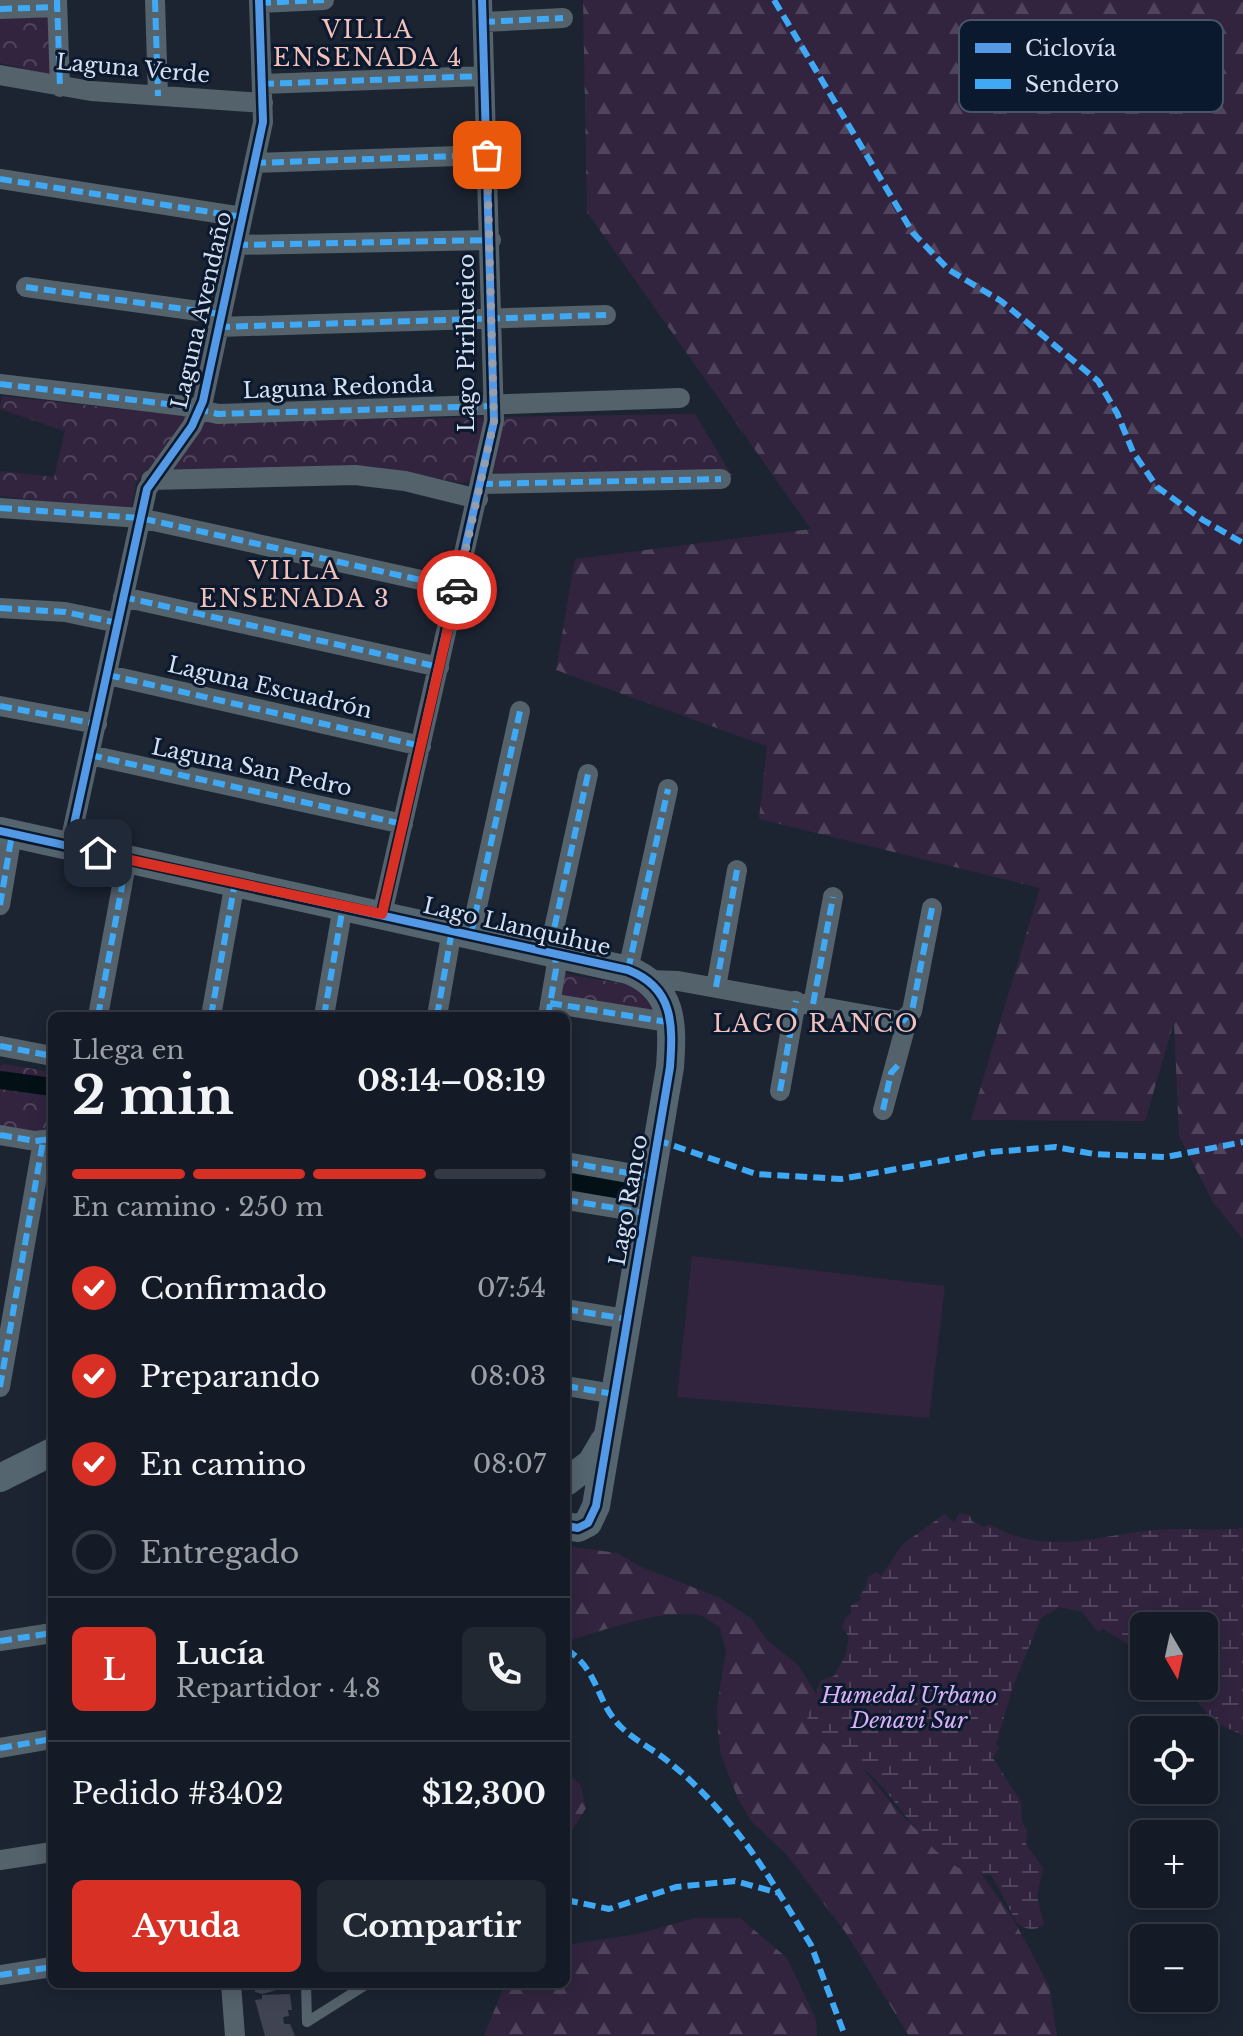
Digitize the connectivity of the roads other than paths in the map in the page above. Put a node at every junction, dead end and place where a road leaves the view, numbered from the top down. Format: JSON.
{"nodes":[{"id":1,"x":155,"y":0,"type":"edge"},
{"id":2,"x":324,"y":0,"type":"edge"},
{"id":3,"x":482,"y":0,"type":"edge"},
{"id":4,"x":259,"y":1,"type":"edge"},
{"id":5,"x":57,"y":4,"type":"edge"},
{"id":6,"x":0,"y":9,"type":"edge"},
{"id":7,"x":563,"y":18,"type":"dead end"},
{"id":8,"x":483,"y":22,"type":"junction"},
{"id":9,"x":0,"y":75,"type":"edge"},
{"id":10,"x":484,"y":76,"type":"junction"},
{"id":11,"x":60,"y":87,"type":"junction"},
{"id":12,"x":263,"y":93,"type":"junction"},
{"id":13,"x":158,"y":96,"type":"junction"},
{"id":14,"x":487,"y":155,"type":"junction"},
{"id":15,"x":254,"y":163,"type":"junction"},
{"id":16,"x":0,"y":179,"type":"edge"},
{"id":17,"x":242,"y":217,"type":"junction"},
{"id":18,"x":491,"y":240,"type":"junction"},
{"id":19,"x":236,"y":245,"type":"junction"},
{"id":20,"x":26,"y":287,"type":"dead end"},
{"id":21,"x":606,"y":315,"type":"dead end"},
{"id":22,"x":493,"y":319,"type":"junction"},
{"id":23,"x":219,"y":320,"type":"junction"},
{"id":24,"x":0,"y":384,"type":"edge"},
{"id":25,"x":680,"y":398,"type":"dead end"},
{"id":26,"x":494,"y":406,"type":"junction"},
{"id":27,"x":200,"y":411,"type":"junction"},
{"id":28,"x":721,"y":479,"type":"dead end"},
{"id":29,"x":151,"y":480,"type":"junction"},
{"id":30,"x":479,"y":492,"type":"junction"},
{"id":31,"x":0,"y":508,"type":"edge"},
{"id":32,"x":140,"y":518,"type":"junction"},
{"id":33,"x":457,"y":588,"type":"junction"},
{"id":34,"x":123,"y":597,"type":"junction"},
{"id":35,"x":0,"y":608,"type":"edge"},
{"id":36,"x":118,"y":623,"type":"junction"},
{"id":37,"x":439,"y":667,"type":"junction"},
{"id":38,"x":108,"y":675,"type":"junction"},
{"id":39,"x":0,"y":706,"type":"edge"},
{"id":40,"x":520,"y":711,"type":"dead end"},
{"id":41,"x":97,"y":724,"type":"junction"},
{"id":42,"x":421,"y":746,"type":"junction"},
{"id":43,"x":90,"y":755,"type":"junction"},
{"id":44,"x":588,"y":774,"type":"dead end"},
{"id":45,"x":668,"y":789,"type":"dead end"},
{"id":46,"x":403,"y":824,"type":"junction"},
{"id":47,"x":6,"y":833,"type":"edge"},
{"id":48,"x":69,"y":847,"type":"junction"},
{"id":49,"x":127,"y":859,"type":"junction"},
{"id":50,"x":737,"y":870,"type":"dead end"},
{"id":51,"x":235,"y":882,"type":"junction"},
{"id":52,"x":833,"y":897,"type":"dead end"},
{"id":53,"x":0,"y":905,"type":"edge"},
{"id":54,"x":343,"y":906,"type":"junction"},
{"id":55,"x":932,"y":908,"type":"dead end"},
{"id":56,"x":382,"y":914,"type":"junction"},
{"id":57,"x":462,"y":932,"type":"junction"},
{"id":58,"x":555,"y":953,"type":"junction"},
{"id":59,"x":638,"y":975,"type":"junction"},
{"id":60,"x":716,"y":987,"type":"junction"},
{"id":61,"x":804,"y":1002,"type":"junction"},
{"id":62,"x":549,"y":1009,"type":"edge"},
{"id":63,"x":99,"y":1012,"type":"edge"},
{"id":64,"x":212,"y":1012,"type":"edge"},
{"id":65,"x":325,"y":1012,"type":"edge"},
{"id":66,"x":438,"y":1012,"type":"edge"},
{"id":67,"x":902,"y":1022,"type":"junction"},
{"id":68,"x":673,"y":1023,"type":"junction"},
{"id":69,"x":0,"y":1046,"type":"edge"},
{"id":70,"x":48,"y":1055,"type":"edge"},
{"id":71,"x":780,"y":1091,"type":"dead end"},
{"id":72,"x":883,"y":1110,"type":"dead end"},
{"id":73,"x":0,"y":1135,"type":"edge"},
{"id":74,"x":47,"y":1140,"type":"edge"},
{"id":75,"x":570,"y":1163,"type":"edge"},
{"id":76,"x":651,"y":1177,"type":"junction"},
{"id":77,"x":570,"y":1201,"type":"edge"},
{"id":78,"x":645,"y":1213,"type":"junction"},
{"id":79,"x":570,"y":1310,"type":"edge"},
{"id":80,"x":626,"y":1319,"type":"junction"},
{"id":81,"x":0,"y":1387,"type":"edge"},
{"id":82,"x":570,"y":1387,"type":"edge"},
{"id":83,"x":614,"y":1394,"type":"junction"},
{"id":84,"x":607,"y":1433,"type":"junction"},
{"id":85,"x":48,"y":1454,"type":"edge"},
{"id":86,"x":0,"y":1478,"type":"edge"},
{"id":87,"x":570,"y":1479,"type":"edge"},
{"id":88,"x":570,"y":1527,"type":"edge"},
{"id":89,"x":48,"y":1634,"type":"edge"},
{"id":90,"x":0,"y":1641,"type":"edge"},
{"id":91,"x":48,"y":1740,"type":"edge"},
{"id":92,"x":0,"y":1748,"type":"edge"},
{"id":93,"x":48,"y":1853,"type":"edge"},
{"id":94,"x":0,"y":1860,"type":"edge"},
{"id":95,"x":48,"y":1968,"type":"edge"},
{"id":96,"x":0,"y":1975,"type":"edge"},
{"id":97,"x":231,"y":1988,"type":"edge"},
{"id":98,"x":306,"y":1988,"type":"edge"},
{"id":99,"x":361,"y":1988,"type":"edge"},
{"id":100,"x":235,"y":2036,"type":"edge"}],
"edges":[{"from":1,"to":13,"type":"street"},
{"from":2,"to":4,"type":"street"},
{"from":3,"to":8,"type":"street","name":"Lago Pirihueico"},
{"from":4,"to":12,"type":"street","name":"Laguna Avendaño"},
{"from":5,"to":6,"type":"street"},
{"from":5,"to":11,"type":"street"},
{"from":7,"to":8,"type":"street"},
{"from":8,"to":10,"type":"street","name":"Lago Pirihueico"},
{"from":9,"to":11,"type":"street","name":"Laguna Verde"},
{"from":10,"to":12,"type":"street","name":"Laguna Verde"},
{"from":10,"to":14,"type":"street","name":"Lago Pirihueico"},
{"from":11,"to":13,"type":"street","name":"Laguna Verde"},
{"from":12,"to":13,"type":"street","name":"Laguna Verde"},
{"from":12,"to":15,"type":"street","name":"Laguna Avendaño"},
{"from":14,"to":15,"type":"street"},
{"from":14,"to":18,"type":"street","name":"Lago Pirihueico"},
{"from":15,"to":17,"type":"street","name":"Laguna Avendaño"},
{"from":16,"to":17,"type":"street"},
{"from":17,"to":19,"type":"street","name":"Laguna Avendaño"},
{"from":18,"to":19,"type":"street"},
{"from":18,"to":22,"type":"street","name":"Lago Pirihueico"},
{"from":19,"to":23,"type":"street","name":"Laguna Avendaño"},
{"from":20,"to":23,"type":"street"},
{"from":21,"to":22,"type":"street"},
{"from":22,"to":23,"type":"street"},
{"from":22,"to":26,"type":"street","name":"Lago Pirihueico"},
{"from":23,"to":27,"type":"street","name":"Laguna Avendaño"},
{"from":24,"to":27,"type":"street","name":"Laguna Redonda"},
{"from":25,"to":26,"type":"street","name":"Laguna Redonda"},
{"from":26,"to":27,"type":"street","name":"Laguna Redonda"},
{"from":26,"to":30,"type":"street","name":"Lago Pirihueico"},
{"from":27,"to":29,"type":"street","name":"Laguna Avendaño"},
{"from":28,"to":30,"type":"street"},
{"from":29,"to":30,"type":"street"},
{"from":29,"to":32,"type":"street","name":"Laguna Avendaño"},
{"from":30,"to":33,"type":"street","name":"Lago Pirihueico"},
{"from":31,"to":32,"type":"street"},
{"from":32,"to":33,"type":"street"},
{"from":32,"to":34,"type":"street","name":"Laguna Avendaño"},
{"from":33,"to":37,"type":"street","name":"Lago Pirihueico"},
{"from":34,"to":36,"type":"street","name":"Laguna Avendaño"},
{"from":34,"to":37,"type":"street"},
{"from":35,"to":36,"type":"street"},
{"from":36,"to":38,"type":"street","name":"Laguna Avendaño"},
{"from":37,"to":42,"type":"street","name":"Lago Pirihueico"},
{"from":38,"to":41,"type":"street","name":"Laguna Avendaño"},
{"from":38,"to":42,"type":"street","name":"Laguna Escuadrón"},
{"from":39,"to":41,"type":"street"},
{"from":40,"to":57,"type":"street"},
{"from":41,"to":43,"type":"street","name":"Laguna Avendaño"},
{"from":42,"to":46,"type":"street","name":"Lago Pirihueico"},
{"from":43,"to":46,"type":"street","name":"Laguna San Pedro"},
{"from":43,"to":48,"type":"street","name":"Laguna Avendaño"},
{"from":44,"to":58,"type":"street"},
{"from":45,"to":59,"type":"street"},
{"from":46,"to":56,"type":"street","name":"Lago Pirihueico"},
{"from":47,"to":48,"type":"street","name":"Lago Llanquihue"},
{"from":47,"to":53,"type":"street"},
{"from":48,"to":49,"type":"street","name":"Lago Llanquihue"},
{"from":49,"to":51,"type":"street","name":"Lago Llanquihue"},
{"from":49,"to":63,"type":"street"},
{"from":50,"to":60,"type":"street"},
{"from":51,"to":54,"type":"street","name":"Lago Llanquihue"},
{"from":51,"to":64,"type":"street"},
{"from":52,"to":61,"type":"street"},
{"from":54,"to":56,"type":"street","name":"Lago Llanquihue"},
{"from":54,"to":65,"type":"street"},
{"from":55,"to":67,"type":"street"},
{"from":56,"to":57,"type":"street","name":"Lago Llanquihue"},
{"from":57,"to":58,"type":"street","name":"Lago Llanquihue"},
{"from":57,"to":66,"type":"street"},
{"from":58,"to":59,"type":"street","name":"Lago Llanquihue"},
{"from":58,"to":62,"type":"street"},
{"from":59,"to":60,"type":"street","name":"Lago Llanquihue"},
{"from":59,"to":68,"type":"street","name":"Lago Ranco"},
{"from":60,"to":61,"type":"street","name":"Lago Llanquihue"},
{"from":61,"to":67,"type":"street","name":"Lago Llanquihue"},
{"from":61,"to":71,"type":"street"},
{"from":62,"to":68,"type":"street"},
{"from":67,"to":72,"type":"street"},
{"from":68,"to":76,"type":"street","name":"Lago Ranco"},
{"from":69,"to":70,"type":"street"},
{"from":73,"to":74,"type":"street"},
{"from":74,"to":81,"type":"street"},
{"from":75,"to":76,"type":"street"},
{"from":76,"to":78,"type":"street","name":"Lago Ranco"},
{"from":77,"to":78,"type":"street"},
{"from":78,"to":80,"type":"street","name":"Lago Ranco"},
{"from":79,"to":80,"type":"street"},
{"from":80,"to":83,"type":"street","name":"Lago Ranco"},
{"from":82,"to":83,"type":"street"},
{"from":83,"to":84,"type":"street","name":"Lago Ranco"},
{"from":84,"to":87,"type":"street"},
{"from":84,"to":88,"type":"street","name":"Lago Ranco"},
{"from":85,"to":86,"type":"street"},
{"from":89,"to":90,"type":"street"},
{"from":91,"to":92,"type":"street"},
{"from":93,"to":94,"type":"street"},
{"from":95,"to":96,"type":"street"},
{"from":97,"to":100,"type":"street"},
{"from":98,"to":99,"type":"lane"}]}
